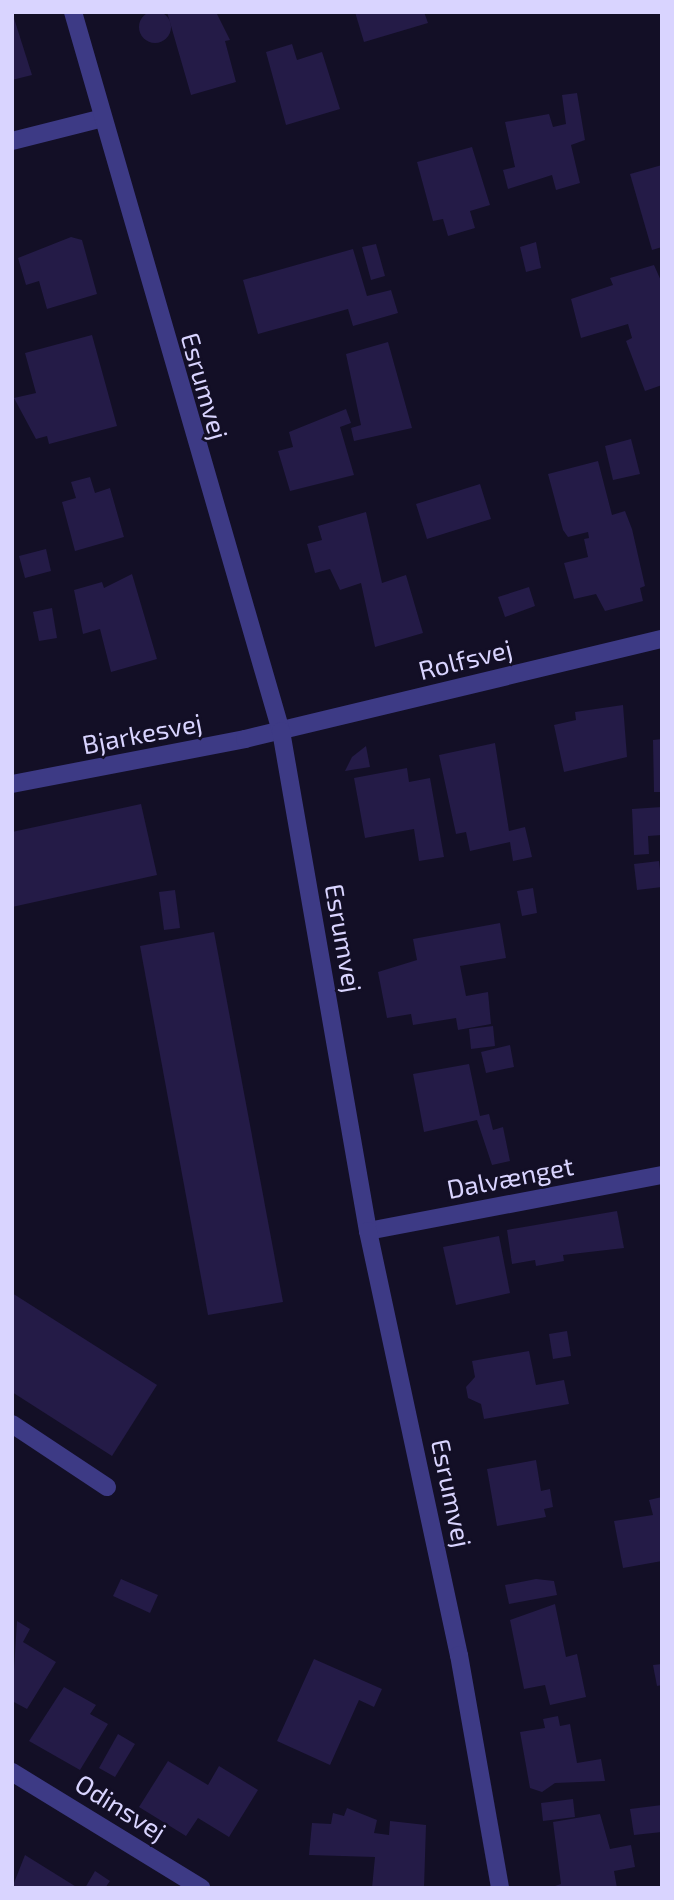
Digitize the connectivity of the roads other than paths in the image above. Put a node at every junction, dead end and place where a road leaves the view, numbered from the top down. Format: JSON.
{"nodes":[{"id":1,"x":73,"y":12,"type":"edge"},
{"id":2,"x":103,"y":118,"type":"junction"},
{"id":3,"x":12,"y":141,"type":"edge"},
{"id":4,"x":662,"y":639,"type":"edge"},
{"id":5,"x":281,"y":731,"type":"junction"},
{"id":6,"x":12,"y":784,"type":"edge"},
{"id":7,"x":662,"y":1175,"type":"edge"},
{"id":8,"x":368,"y":1231,"type":"junction"},
{"id":9,"x":12,"y":1424,"type":"edge"},
{"id":10,"x":107,"y":1487,"type":"dead end"},
{"id":11,"x":12,"y":1772,"type":"edge"},
{"id":12,"x":201,"y":1888,"type":"edge"},
{"id":13,"x":500,"y":1888,"type":"edge"}],
"edges":[{"from":1,"to":2,"type":"street","name":"Esrumvej"},
{"from":2,"to":3,"type":"street"},
{"from":2,"to":5,"type":"street","name":"Esrumvej"},
{"from":4,"to":5,"type":"street","name":"Rolfsvej"},
{"from":5,"to":6,"type":"street","name":"Bjarkesvej"},
{"from":5,"to":8,"type":"street","name":"Esrumvej"},
{"from":7,"to":8,"type":"street","name":"Dalvænget"},
{"from":8,"to":13,"type":"street","name":"Esrumvej"},
{"from":9,"to":10,"type":"street"},
{"from":11,"to":12,"type":"street","name":"Odinsvej"}]}
